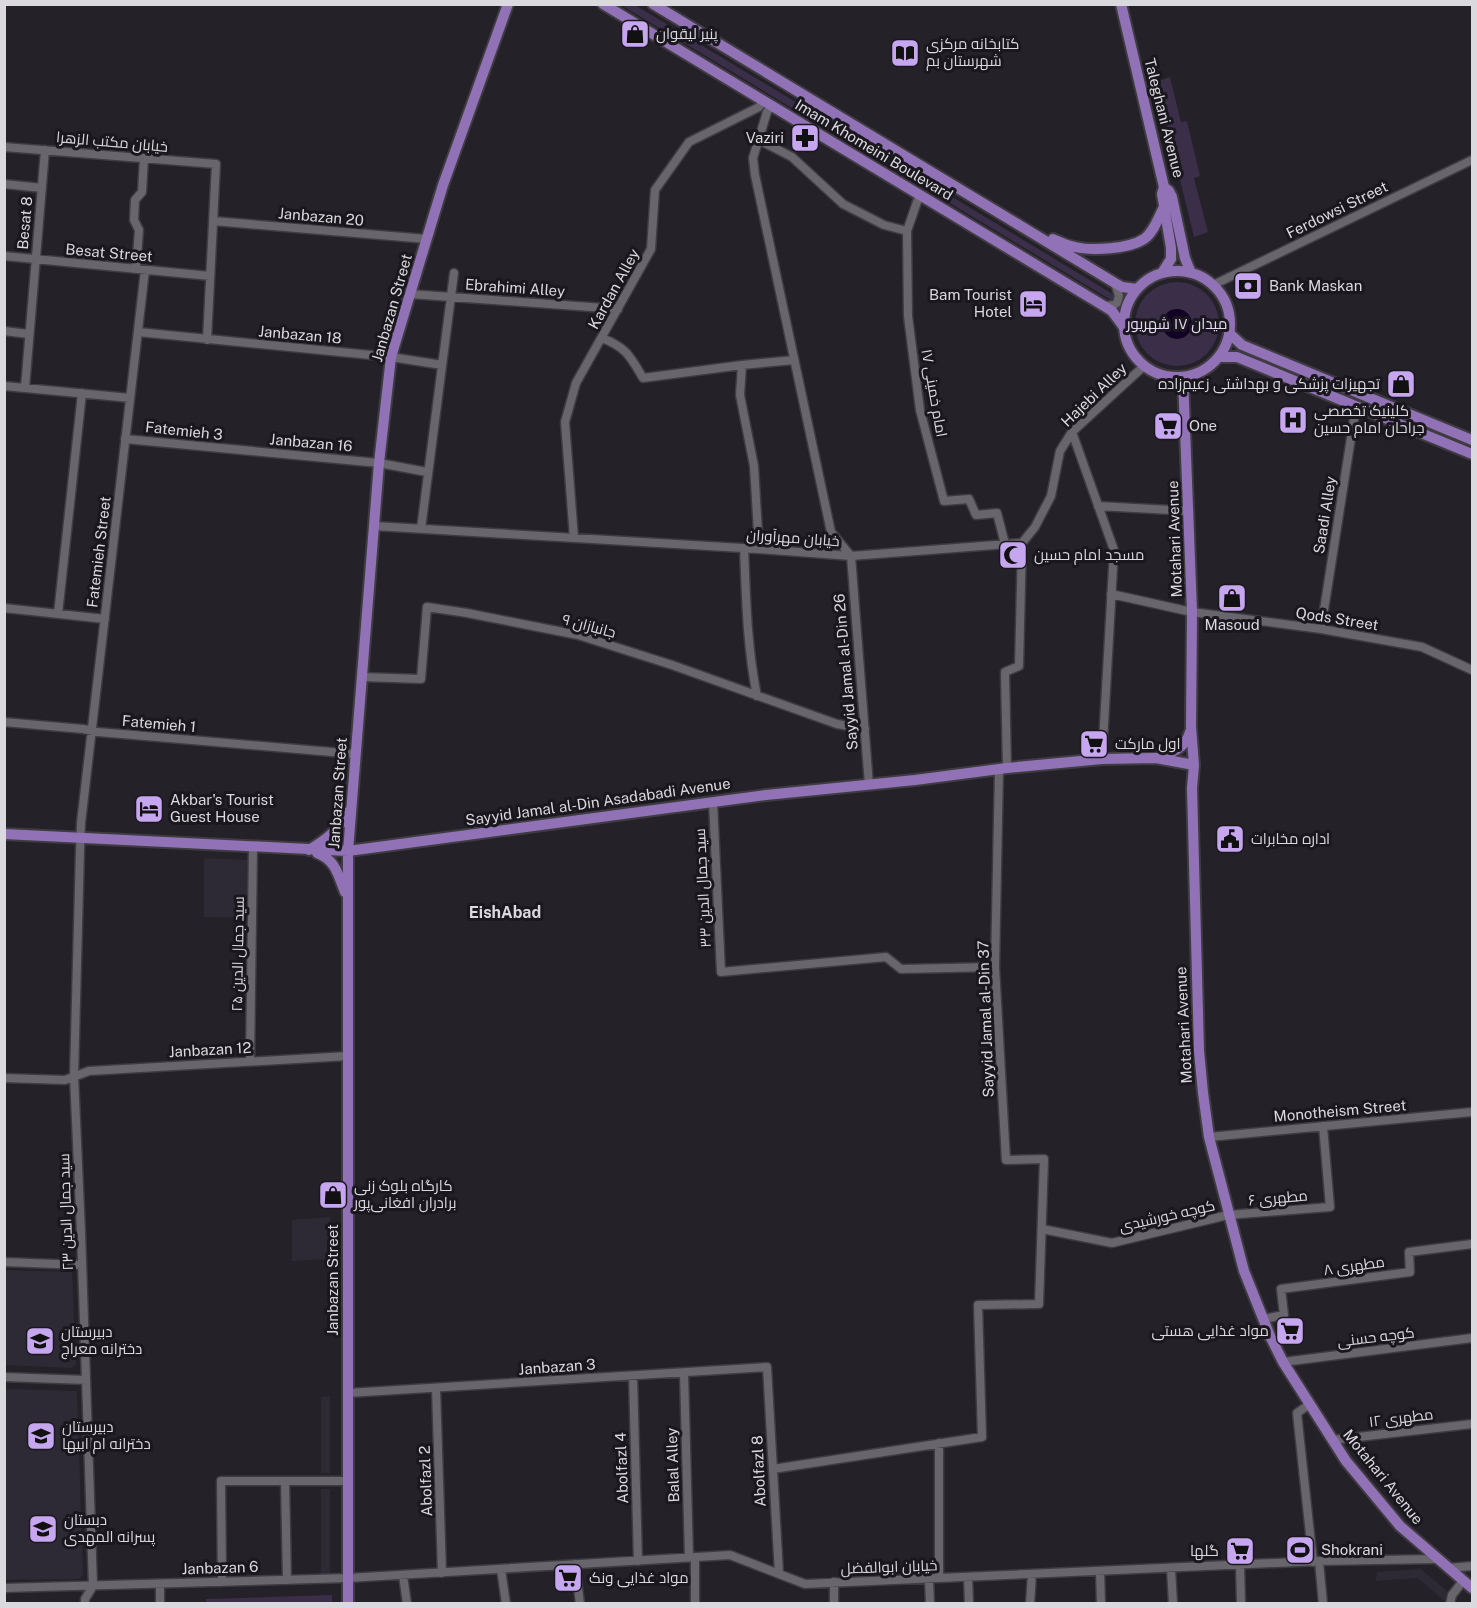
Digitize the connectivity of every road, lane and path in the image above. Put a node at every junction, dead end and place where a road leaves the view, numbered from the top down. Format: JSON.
{"nodes":[{"id":1,"x":508,"y":4,"type":"edge"},
{"id":2,"x":603,"y":4,"type":"edge"},
{"id":3,"x":653,"y":4,"type":"edge"},
{"id":4,"x":1120,"y":4,"type":"edge"},
{"id":5,"x":767,"y":103,"type":"junction"},
{"id":6,"x":759,"y":140,"type":"junction"},
{"id":7,"x":4,"y":147,"type":"edge"},
{"id":8,"x":45,"y":150,"type":"junction"},
{"id":9,"x":144,"y":158,"type":"junction"},
{"id":10,"x":1473,"y":160,"type":"edge"},
{"id":11,"x":4,"y":184,"type":"edge"},
{"id":12,"x":1164,"y":187,"type":"junction"},
{"id":13,"x":42,"y":188,"type":"junction"},
{"id":14,"x":921,"y":195,"type":"junction"},
{"id":15,"x":1164,"y":207,"type":"junction"},
{"id":16,"x":213,"y":220,"type":"junction"},
{"id":17,"x":1022,"y":227,"type":"junction"},
{"id":18,"x":907,"y":231,"type":"junction"},
{"id":19,"x":427,"y":239,"type":"junction"},
{"id":20,"x":4,"y":256,"type":"edge"},
{"id":21,"x":36,"y":260,"type":"junction"},
{"id":22,"x":140,"y":270,"type":"junction"},
{"id":23,"x":454,"y":273,"type":"dead end"},
{"id":24,"x":1162,"y":273,"type":"junction"},
{"id":25,"x":1191,"y":273,"type":"junction"},
{"id":26,"x":210,"y":276,"type":"junction"},
{"id":27,"x":1115,"y":283,"type":"junction"},
{"id":28,"x":1214,"y":285,"type":"junction"},
{"id":29,"x":1137,"y":289,"type":"junction"},
{"id":30,"x":410,"y":294,"type":"junction"},
{"id":31,"x":451,"y":297,"type":"junction"},
{"id":32,"x":1104,"y":306,"type":"junction"},
{"id":33,"x":618,"y":309,"type":"junction"},
{"id":34,"x":1123,"y":326,"type":"junction"},
{"id":35,"x":4,"y":331,"type":"edge"},
{"id":36,"x":138,"y":332,"type":"junction"},
{"id":37,"x":1229,"y":333,"type":"junction"},
{"id":38,"x":29,"y":334,"type":"junction"},
{"id":39,"x":602,"y":338,"type":"junction"},
{"id":40,"x":207,"y":340,"type":"junction"},
{"id":41,"x":391,"y":357,"type":"junction"},
{"id":42,"x":1219,"y":357,"type":"junction"},
{"id":43,"x":794,"y":360,"type":"junction"},
{"id":44,"x":442,"y":365,"type":"junction"},
{"id":45,"x":742,"y":365,"type":"junction"},
{"id":46,"x":1144,"y":366,"type":"junction"},
{"id":47,"x":1183,"y":377,"type":"junction"},
{"id":48,"x":4,"y":386,"type":"edge"},
{"id":49,"x":25,"y":388,"type":"junction"},
{"id":50,"x":82,"y":393,"type":"junction"},
{"id":51,"x":130,"y":398,"type":"junction"},
{"id":52,"x":1356,"y":406,"type":"junction"},
{"id":53,"x":1072,"y":432,"type":"junction"},
{"id":54,"x":125,"y":438,"type":"junction"},
{"id":55,"x":1473,"y":440,"type":"edge"},
{"id":56,"x":240,"y":450,"type":"joint"},
{"id":57,"x":1473,"y":454,"type":"edge"},
{"id":58,"x":379,"y":463,"type":"junction"},
{"id":59,"x":427,"y":472,"type":"junction"},
{"id":60,"x":1098,"y":506,"type":"junction"},
{"id":61,"x":1189,"y":511,"type":"junction"},
{"id":62,"x":374,"y":526,"type":"junction"},
{"id":63,"x":421,"y":529,"type":"junction"},
{"id":64,"x":574,"y":538,"type":"junction"},
{"id":65,"x":1022,"y":543,"type":"junction"},
{"id":66,"x":1005,"y":544,"type":"junction"},
{"id":67,"x":744,"y":548,"type":"junction"},
{"id":68,"x":759,"y":549,"type":"junction"},
{"id":69,"x":851,"y":556,"type":"junction"},
{"id":70,"x":1111,"y":594,"type":"junction"},
{"id":71,"x":4,"y":608,"type":"edge"},
{"id":72,"x":1192,"y":612,"type":"junction"},
{"id":73,"x":58,"y":614,"type":"junction"},
{"id":74,"x":105,"y":619,"type":"junction"},
{"id":75,"x":1321,"y":629,"type":"junction"},
{"id":76,"x":1473,"y":670,"type":"edge"},
{"id":77,"x":362,"y":677,"type":"junction"},
{"id":78,"x":757,"y":696,"type":"junction"},
{"id":79,"x":4,"y":722,"type":"edge"},
{"id":80,"x":865,"y":729,"type":"junction"},
{"id":81,"x":92,"y":731,"type":"junction"},
{"id":82,"x":1190,"y":732,"type":"junction"},
{"id":83,"x":356,"y":754,"type":"junction"},
{"id":84,"x":1156,"y":758,"type":"junction"},
{"id":85,"x":1102,"y":759,"type":"junction"},
{"id":86,"x":1191,"y":762,"type":"junction"},
{"id":87,"x":1003,"y":769,"type":"junction"},
{"id":88,"x":869,"y":785,"type":"junction"},
{"id":89,"x":713,"y":802,"type":"junction"},
{"id":90,"x":351,"y":806,"type":"junction"},
{"id":91,"x":4,"y":834,"type":"edge"},
{"id":92,"x":80,"y":838,"type":"junction"},
{"id":93,"x":253,"y":847,"type":"junction"},
{"id":94,"x":309,"y":850,"type":"junction"},
{"id":95,"x":348,"y":852,"type":"junction"},
{"id":96,"x":348,"y":900,"type":"junction"},
{"id":97,"x":995,"y":967,"type":"junction"},
{"id":98,"x":348,"y":1056,"type":"junction"},
{"id":99,"x":250,"y":1061,"type":"junction"},
{"id":100,"x":74,"y":1076,"type":"junction"},
{"id":101,"x":4,"y":1078,"type":"edge"},
{"id":102,"x":1473,"y":1112,"type":"edge"},
{"id":103,"x":1323,"y":1126,"type":"junction"},
{"id":104,"x":1209,"y":1137,"type":"junction"},
{"id":105,"x":1228,"y":1215,"type":"junction"},
{"id":106,"x":1042,"y":1229,"type":"junction"},
{"id":107,"x":1473,"y":1244,"type":"edge"},
{"id":108,"x":4,"y":1262,"type":"edge"},
{"id":109,"x":82,"y":1265,"type":"junction"},
{"id":110,"x":1263,"y":1319,"type":"junction"},
{"id":111,"x":1473,"y":1338,"type":"edge"},
{"id":112,"x":1283,"y":1362,"type":"junction"},
{"id":113,"x":767,"y":1367,"type":"joint"},
{"id":114,"x":684,"y":1373,"type":"junction"},
{"id":115,"x":633,"y":1376,"type":"junction"},
{"id":116,"x":4,"y":1377,"type":"edge"},
{"id":117,"x":86,"y":1380,"type":"junction"},
{"id":118,"x":436,"y":1388,"type":"junction"},
{"id":119,"x":348,"y":1393,"type":"junction"},
{"id":120,"x":1310,"y":1404,"type":"junction"},
{"id":121,"x":1473,"y":1424,"type":"edge"},
{"id":122,"x":1332,"y":1440,"type":"junction"},
{"id":123,"x":939,"y":1443,"type":"junction"},
{"id":124,"x":773,"y":1469,"type":"junction"},
{"id":125,"x":285,"y":1481,"type":"junction"},
{"id":126,"x":348,"y":1481,"type":"junction"},
{"id":127,"x":692,"y":1557,"type":"junction"},
{"id":128,"x":1437,"y":1559,"type":"junction"},
{"id":129,"x":638,"y":1560,"type":"junction"},
{"id":130,"x":1316,"y":1562,"type":"junction"},
{"id":131,"x":574,"y":1564,"type":"junction"},
{"id":132,"x":1240,"y":1565,"type":"junction"},
{"id":133,"x":1473,"y":1566,"type":"edge"},
{"id":134,"x":1171,"y":1568,"type":"junction"},
{"id":135,"x":1448,"y":1568,"type":"junction"},
{"id":136,"x":501,"y":1569,"type":"junction"},
{"id":137,"x":1100,"y":1571,"type":"junction"},
{"id":138,"x":442,"y":1573,"type":"junction"},
{"id":139,"x":779,"y":1573,"type":"junction"},
{"id":140,"x":1032,"y":1574,"type":"junction"},
{"id":141,"x":403,"y":1575,"type":"junction"},
{"id":142,"x":968,"y":1577,"type":"junction"},
{"id":143,"x":348,"y":1578,"type":"junction"},
{"id":144,"x":929,"y":1578,"type":"junction"},
{"id":145,"x":939,"y":1578,"type":"junction"},
{"id":146,"x":287,"y":1580,"type":"junction"},
{"id":147,"x":222,"y":1582,"type":"junction"},
{"id":148,"x":834,"y":1582,"type":"junction"},
{"id":149,"x":160,"y":1584,"type":"junction"},
{"id":150,"x":1468,"y":1584,"type":"edge"},
{"id":151,"x":93,"y":1586,"type":"junction"},
{"id":152,"x":4,"y":1587,"type":"edge"},
{"id":153,"x":85,"y":1604,"type":"edge"},
{"id":154,"x":160,"y":1604,"type":"edge"},
{"id":155,"x":348,"y":1604,"type":"edge"},
{"id":156,"x":407,"y":1604,"type":"edge"},
{"id":157,"x":506,"y":1604,"type":"edge"},
{"id":158,"x":580,"y":1604,"type":"edge"},
{"id":159,"x":695,"y":1604,"type":"edge"},
{"id":160,"x":834,"y":1604,"type":"edge"},
{"id":161,"x":930,"y":1604,"type":"edge"},
{"id":162,"x":969,"y":1604,"type":"edge"},
{"id":163,"x":1030,"y":1604,"type":"edge"},
{"id":164,"x":1101,"y":1604,"type":"edge"},
{"id":165,"x":1173,"y":1604,"type":"edge"},
{"id":166,"x":1241,"y":1604,"type":"edge"},
{"id":167,"x":1323,"y":1604,"type":"edge"},
{"id":168,"x":1450,"y":1604,"type":"edge"}],
"edges":[{"from":1,"to":19,"type":"main road","name":"Janbazan Street"},
{"from":2,"to":5,"type":"main road","name":"Imam Khomeini Boulevard"},
{"from":3,"to":17,"type":"main road","name":"Imam Khomeini Boulevard"},
{"from":4,"to":12,"type":"main road","name":"Taleghani Avenue"},
{"from":5,"to":6,"type":"street","name":"خیابان مهرآوران"},
{"from":5,"to":14,"type":"main road","name":"Imam Khomeini Boulevard"},
{"from":5,"to":33,"type":"street","name":"Kardan Alley"},
{"from":6,"to":18,"type":"street"},
{"from":6,"to":43,"type":"street","name":"خیابان مهرآوران"},
{"from":7,"to":8,"type":"street","name":"خیابان مکتب الزهرا"},
{"from":8,"to":9,"type":"street","name":"خیابان مکتب الزهرا"},
{"from":8,"to":13,"type":"street","name":"Besat 8"},
{"from":9,"to":16,"type":"street","name":"خیابان مکتب الزهرا"},
{"from":9,"to":22,"type":"street","name":"Fatemieh Street"},
{"from":10,"to":28,"type":"street","name":"Ferdowsi Street"},
{"from":11,"to":13,"type":"street"},
{"from":12,"to":15,"type":"main road"},
{"from":12,"to":25,"type":"main road","name":"Taleghani Avenue"},
{"from":13,"to":21,"type":"street","name":"Besat 8"},
{"from":14,"to":18,"type":"street","name":"امام خمینی ۱۷"},
{"from":14,"to":32,"type":"main road","name":"Imam Khomeini Boulevard"},
{"from":15,"to":17,"type":"main road"},
{"from":15,"to":24,"type":"main road"},
{"from":16,"to":19,"type":"street","name":"Janbazan 20"},
{"from":16,"to":26,"type":"street"},
{"from":17,"to":27,"type":"main road","name":"Imam Khomeini Boulevard"},
{"from":18,"to":66,"type":"street","name":"امام خمینی ۱۷"},
{"from":19,"to":30,"type":"main road","name":"Janbazan Street"},
{"from":20,"to":21,"type":"street","name":"Besat Street"},
{"from":21,"to":22,"type":"street","name":"Besat Street"},
{"from":21,"to":38,"type":"street","name":"Besat 8"},
{"from":22,"to":26,"type":"street","name":"Besat Street"},
{"from":22,"to":36,"type":"street","name":"Fatemieh Street"},
{"from":23,"to":31,"type":"street"},
{"from":24,"to":25,"type":"main road"},
{"from":24,"to":29,"type":"main road"},
{"from":25,"to":28,"type":"main road"},
{"from":26,"to":40,"type":"street"},
{"from":27,"to":29,"type":"main road","name":"Imam Khomeini Boulevard"},
{"from":27,"to":32,"type":"street"},
{"from":28,"to":37,"type":"main road"},
{"from":29,"to":34,"type":"main road"},
{"from":30,"to":31,"type":"street","name":"Ebrahimi Alley"},
{"from":30,"to":41,"type":"main road","name":"Janbazan Street"},
{"from":31,"to":33,"type":"street","name":"Ebrahimi Alley"},
{"from":31,"to":44,"type":"street"},
{"from":32,"to":34,"type":"main road","name":"Imam Khomeini Boulevard"},
{"from":33,"to":39,"type":"street","name":"Kardan Alley"},
{"from":34,"to":46,"type":"main road"},
{"from":35,"to":38,"type":"street"},
{"from":36,"to":40,"type":"street","name":"Janbazan 18"},
{"from":36,"to":51,"type":"street","name":"Fatemieh Street"},
{"from":37,"to":42,"type":"main road"},
{"from":37,"to":55,"type":"main road"},
{"from":38,"to":49,"type":"street","name":"Besat 8"},
{"from":39,"to":45,"type":"street"},
{"from":39,"to":64,"type":"street","name":"Kardan Alley"},
{"from":40,"to":41,"type":"street","name":"Janbazan 18"},
{"from":41,"to":44,"type":"street","name":"Janbazan 18"},
{"from":41,"to":58,"type":"main road","name":"Janbazan Street"},
{"from":42,"to":47,"type":"main road"},
{"from":42,"to":52,"type":"main road"},
{"from":43,"to":45,"type":"street"},
{"from":43,"to":69,"type":"street","name":"خیابان مهرآوران"},
{"from":44,"to":59,"type":"street"},
{"from":45,"to":68,"type":"street"},
{"from":46,"to":47,"type":"main road"},
{"from":46,"to":53,"type":"street","name":"Hajebi Alley"},
{"from":47,"to":61,"type":"main road","name":"Motahari Avenue"},
{"from":48,"to":49,"type":"street"},
{"from":49,"to":50,"type":"street"},
{"from":50,"to":51,"type":"street"},
{"from":50,"to":73,"type":"street"},
{"from":51,"to":54,"type":"street","name":"Fatemieh Street"},
{"from":52,"to":57,"type":"main road"},
{"from":52,"to":75,"type":"street","name":"Saadi Alley"},
{"from":53,"to":60,"type":"street"},
{"from":53,"to":65,"type":"street","name":"Hajebi Alley"},
{"from":54,"to":56,"type":"street","name":"Fatemieh 3"},
{"from":54,"to":74,"type":"street","name":"Fatemieh Street"},
{"from":56,"to":58,"type":"street","name":"Janbazan 16"},
{"from":58,"to":59,"type":"street","name":"Janbazan 16"},
{"from":58,"to":62,"type":"main road","name":"Janbazan Street"},
{"from":59,"to":63,"type":"street"},
{"from":60,"to":61,"type":"street"},
{"from":60,"to":70,"type":"street"},
{"from":61,"to":72,"type":"main road","name":"Motahari Avenue"},
{"from":62,"to":63,"type":"street","name":"خیابان مهرآوران"},
{"from":62,"to":77,"type":"main road","name":"Janbazan Street"},
{"from":63,"to":64,"type":"street","name":"خیابان مهرآوران"},
{"from":64,"to":67,"type":"street","name":"خیابان مهرآوران"},
{"from":65,"to":66,"type":"street"},
{"from":65,"to":87,"type":"street","name":"Sayyid Jamal al-Din 37"},
{"from":66,"to":69,"type":"street"},
{"from":67,"to":68,"type":"street","name":"خیابان مهرآوران"},
{"from":67,"to":78,"type":"street"},
{"from":68,"to":69,"type":"street","name":"خیابان مهرآوران"},
{"from":69,"to":80,"type":"street","name":"Sayyid Jamal al-Din 26"},
{"from":70,"to":72,"type":"street","name":"Qods Street"},
{"from":70,"to":85,"type":"street"},
{"from":71,"to":73,"type":"street"},
{"from":72,"to":75,"type":"street","name":"Qods Street"},
{"from":72,"to":82,"type":"main road","name":"Motahari Avenue"},
{"from":73,"to":74,"type":"street"},
{"from":74,"to":81,"type":"street","name":"Fatemieh Street"},
{"from":75,"to":76,"type":"street","name":"Qods Street"},
{"from":77,"to":78,"type":"street","name":"جانبازان ۹"},
{"from":77,"to":83,"type":"main road","name":"Janbazan Street"},
{"from":78,"to":80,"type":"street","name":"جانبازان ۹"},
{"from":79,"to":81,"type":"street","name":"Fatemieh 1"},
{"from":80,"to":88,"type":"street","name":"Sayyid Jamal al-Din 26"},
{"from":81,"to":83,"type":"street","name":"Fatemieh 1"},
{"from":81,"to":92,"type":"street","name":"Fatemieh Street"},
{"from":82,"to":84,"type":"main road"},
{"from":82,"to":86,"type":"main road","name":"Motahari Avenue"},
{"from":83,"to":90,"type":"main road","name":"Janbazan Street"},
{"from":84,"to":85,"type":"main road","name":"Sayyid Jamal al-Din Asadabadi Avenue"},
{"from":84,"to":86,"type":"main road","name":"Sayyid Jamal al-Din Asadabadi Avenue"},
{"from":85,"to":87,"type":"main road","name":"Sayyid Jamal al-Din Asadabadi Avenue"},
{"from":86,"to":104,"type":"main road","name":"Motahari Avenue"},
{"from":87,"to":88,"type":"main road","name":"Sayyid Jamal al-Din Asadabadi Avenue"},
{"from":87,"to":97,"type":"street","name":"Sayyid Jamal al-Din 37"},
{"from":88,"to":89,"type":"main road","name":"Sayyid Jamal al-Din Asadabadi Avenue"},
{"from":89,"to":95,"type":"main road","name":"Sayyid Jamal al-Din Asadabadi Avenue"},
{"from":89,"to":97,"type":"street","name":"سید جمال الدین ۳۳"},
{"from":90,"to":94,"type":"main road"},
{"from":90,"to":95,"type":"main road","name":"Janbazan Street"},
{"from":91,"to":92,"type":"main road","name":"Sayyid Jamal al-Din Asadabadi Avenue"},
{"from":92,"to":93,"type":"main road","name":"Sayyid Jamal al-Din Asadabadi Avenue"},
{"from":92,"to":100,"type":"street","name":"سید جمال الدین ۲۳"},
{"from":93,"to":94,"type":"main road","name":"Sayyid Jamal al-Din Asadabadi Avenue"},
{"from":93,"to":99,"type":"street","name":"سید جمال الدین ۲۵"},
{"from":94,"to":95,"type":"main road","name":"Sayyid Jamal al-Din Asadabadi Avenue"},
{"from":94,"to":96,"type":"main road"},
{"from":95,"to":96,"type":"main road","name":"Janbazan Street"},
{"from":96,"to":98,"type":"main road","name":"Janbazan Street"},
{"from":97,"to":106,"type":"street","name":"Sayyid Jamal al-Din 37"},
{"from":98,"to":99,"type":"street","name":"Janbazan 12"},
{"from":98,"to":119,"type":"main road","name":"Janbazan Street"},
{"from":99,"to":100,"type":"street","name":"Janbazan 12"},
{"from":100,"to":101,"type":"street","name":"Janbazan 12"},
{"from":100,"to":109,"type":"street","name":"سید جمال الدین ۲۳"},
{"from":102,"to":103,"type":"street","name":"Monotheism Street"},
{"from":103,"to":104,"type":"street","name":"Monotheism Street"},
{"from":103,"to":105,"type":"street","name":"مطهری ۶"},
{"from":104,"to":105,"type":"main road","name":"Motahari Avenue"},
{"from":105,"to":106,"type":"street","name":"کوچه خورشیدی"},
{"from":105,"to":110,"type":"main road","name":"Motahari Avenue"},
{"from":106,"to":123,"type":"street"},
{"from":107,"to":110,"type":"street","name":"مطهری ۸"},
{"from":108,"to":109,"type":"street"},
{"from":109,"to":117,"type":"street","name":"سید جمال الدین ۲۳"},
{"from":110,"to":112,"type":"main road","name":"Motahari Avenue"},
{"from":111,"to":112,"type":"street","name":"کوچه حسنی"},
{"from":112,"to":120,"type":"main road","name":"Motahari Avenue"},
{"from":113,"to":114,"type":"street","name":"Janbazan 3"},
{"from":113,"to":124,"type":"street","name":"Abolfazl 8"},
{"from":114,"to":115,"type":"street","name":"Janbazan 3"},
{"from":114,"to":127,"type":"street","name":"Balal Alley"},
{"from":115,"to":118,"type":"street","name":"Janbazan 3"},
{"from":115,"to":129,"type":"street","name":"Abolfazl 4"},
{"from":116,"to":117,"type":"street"},
{"from":117,"to":151,"type":"street","name":"سید جمال الدین ۲۳"},
{"from":118,"to":119,"type":"street","name":"Janbazan 3"},
{"from":118,"to":138,"type":"street","name":"Abolfazl 2"},
{"from":119,"to":126,"type":"main road","name":"Janbazan Street"},
{"from":120,"to":122,"type":"main road","name":"Motahari Avenue"},
{"from":120,"to":130,"type":"street"},
{"from":121,"to":122,"type":"street","name":"مطهری ۱۲"},
{"from":122,"to":128,"type":"main road","name":"Motahari Avenue"},
{"from":123,"to":124,"type":"street"},
{"from":123,"to":145,"type":"street"},
{"from":124,"to":139,"type":"street","name":"Abolfazl 8"},
{"from":125,"to":126,"type":"street"},
{"from":125,"to":146,"type":"street"},
{"from":125,"to":147,"type":"street"},
{"from":126,"to":143,"type":"main road","name":"Janbazan Street"},
{"from":127,"to":129,"type":"street","name":"خیابان ابوالفضل"},
{"from":127,"to":139,"type":"street","name":"خیابان ابوالفضل"},
{"from":127,"to":159,"type":"street","name":"Balal Alley"},
{"from":128,"to":130,"type":"street","name":"خیابان ابوالفضل"},
{"from":128,"to":135,"type":"main road","name":"Motahari Avenue"},
{"from":129,"to":131,"type":"street","name":"خیابان ابوالفضل"},
{"from":130,"to":132,"type":"street","name":"خیابان ابوالفضل"},
{"from":130,"to":167,"type":"street"},
{"from":131,"to":136,"type":"street","name":"خیابان ابوالفضل"},
{"from":131,"to":158,"type":"street"},
{"from":132,"to":134,"type":"street","name":"خیابان ابوالفضل"},
{"from":132,"to":166,"type":"street"},
{"from":133,"to":135,"type":"street"},
{"from":134,"to":137,"type":"street","name":"خیابان ابوالفضل"},
{"from":134,"to":165,"type":"street"},
{"from":135,"to":150,"type":"main road","name":"Motahari Avenue"},
{"from":136,"to":138,"type":"street","name":"خیابان ابوالفضل"},
{"from":136,"to":157,"type":"street"},
{"from":137,"to":140,"type":"street","name":"خیابان ابوالفضل"},
{"from":137,"to":164,"type":"street"},
{"from":138,"to":141,"type":"street","name":"خیابان ابوالفضل"},
{"from":139,"to":148,"type":"street","name":"خیابان ابوالفضل"},
{"from":140,"to":142,"type":"street","name":"خیابان ابوالفضل"},
{"from":140,"to":163,"type":"street"},
{"from":141,"to":143,"type":"street","name":"خیابان ابوالفضل"},
{"from":141,"to":156,"type":"street"},
{"from":142,"to":145,"type":"street","name":"خیابان ابوالفضل"},
{"from":142,"to":162,"type":"street"},
{"from":143,"to":146,"type":"street","name":"Janbazan 6"},
{"from":143,"to":155,"type":"main road","name":"Janbazan Street"},
{"from":144,"to":145,"type":"street","name":"خیابان ابوالفضل"},
{"from":144,"to":148,"type":"street","name":"خیابان ابوالفضل"},
{"from":144,"to":161,"type":"street"},
{"from":146,"to":147,"type":"street","name":"Janbazan 6"},
{"from":147,"to":149,"type":"street","name":"Janbazan 6"},
{"from":148,"to":160,"type":"street"},
{"from":149,"to":151,"type":"street","name":"Janbazan 6"},
{"from":149,"to":154,"type":"street"},
{"from":150,"to":168,"type":"street"},
{"from":151,"to":152,"type":"street","name":"Janbazan 6"},
{"from":151,"to":153,"type":"street"}]}
